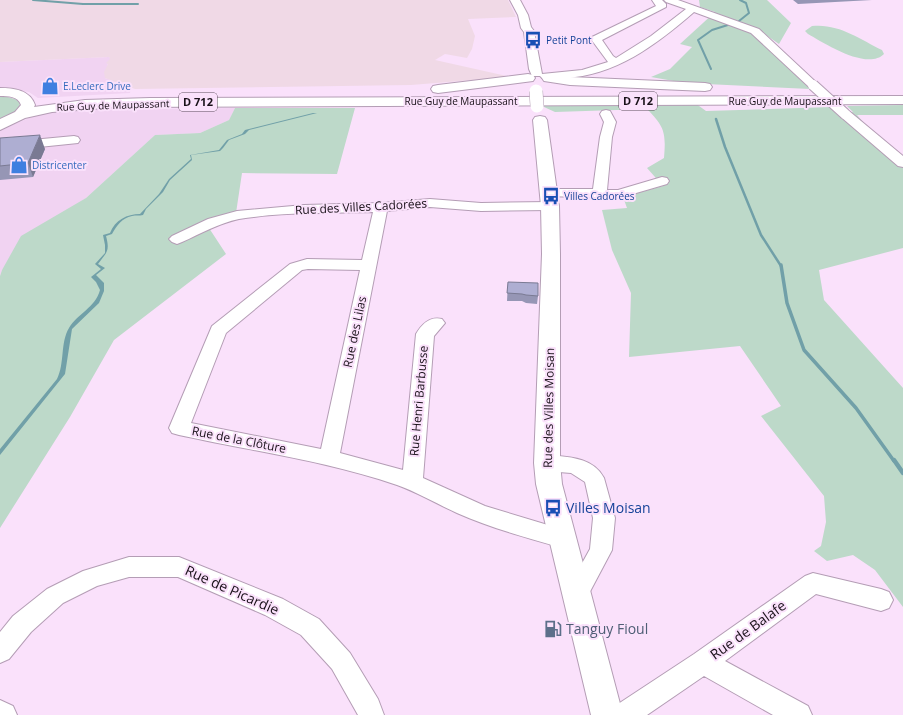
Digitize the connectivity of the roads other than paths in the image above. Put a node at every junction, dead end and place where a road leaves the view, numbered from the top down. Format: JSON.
{"nodes":[{"id":1,"x":515,"y":0,"type":"edge"},
{"id":2,"x":657,"y":0,"type":"edge"},
{"id":3,"x":669,"y":0,"type":"edge"},
{"id":4,"x":693,"y":8,"type":"junction"},
{"id":5,"x":616,"y":62,"type":"junction"},
{"id":6,"x":539,"y":80,"type":"junction"},
{"id":7,"x":0,"y":92,"type":"edge"},
{"id":8,"x":860,"y":95,"type":"junction"},
{"id":9,"x":338,"y":96,"type":"junction"},
{"id":10,"x":902,"y":99,"type":"edge"},
{"id":11,"x":27,"y":101,"type":"junction"},
{"id":12,"x":377,"y":101,"type":"junction"},
{"id":13,"x":542,"y":114,"type":"junction"},
{"id":14,"x":606,"y":114,"type":"junction"},
{"id":15,"x":20,"y":115,"type":"junction"},
{"id":16,"x":575,"y":115,"type":"dead end"},
{"id":17,"x":0,"y":125,"type":"edge"},
{"id":18,"x":74,"y":140,"type":"dead end"},
{"id":19,"x":0,"y":147,"type":"edge"},
{"id":20,"x":903,"y":163,"type":"edge"},
{"id":21,"x":662,"y":181,"type":"dead end"},
{"id":22,"x":600,"y":193,"type":"junction"},
{"id":23,"x":550,"y":199,"type":"junction"},
{"id":24,"x":381,"y":207,"type":"junction"},
{"id":25,"x":177,"y":239,"type":"dead end"},
{"id":26,"x":369,"y":266,"type":"junction"},
{"id":27,"x":436,"y":323,"type":"dead end"},
{"id":28,"x":329,"y":457,"type":"junction"},
{"id":29,"x":547,"y":463,"type":"junction"},
{"id":30,"x":412,"y":483,"type":"junction"},
{"id":31,"x":563,"y":539,"type":"junction"},
{"id":32,"x":577,"y":594,"type":"junction"},
{"id":33,"x":881,"y":600,"type":"dead end"},
{"id":34,"x":0,"y":651,"type":"edge"},
{"id":35,"x":703,"y":662,"type":"junction"},
{"id":36,"x":0,"y":713,"type":"edge"},
{"id":37,"x":4,"y":715,"type":"edge"},
{"id":38,"x":371,"y":715,"type":"edge"},
{"id":39,"x":607,"y":715,"type":"edge"},
{"id":40,"x":624,"y":715,"type":"edge"},
{"id":41,"x":799,"y":715,"type":"edge"}],
"edges":[{"from":1,"to":6,"type":"street"},
{"from":2,"to":5,"type":"street"},
{"from":3,"to":4,"type":"street"},
{"from":4,"to":5,"type":"street"},
{"from":4,"to":20,"type":"street","bridge":true},
{"from":5,"to":6,"type":"street"},
{"from":6,"to":8,"type":"main road"},
{"from":6,"to":9,"type":"main road"},
{"from":6,"to":13,"type":"main road","name":"Rue des Villes Moisan","bridge":true},
{"from":7,"to":11,"type":"main road"},
{"from":8,"to":9,"type":"main road","name":"Rue Guy de Maupassant","number":"D 712"},
{"from":8,"to":10,"type":"main road","name":"Rue Guy de Maupassant","number":"D 712"},
{"from":9,"to":11,"type":"main road","name":"Rue Guy de Maupassant","number":"D 712"},
{"from":10,"to":12,"type":"main road","name":"Rue Guy de Maupassant","number":"D 712"},
{"from":10,"to":14,"type":"main road"},
{"from":11,"to":15,"type":"main road"},
{"from":12,"to":13,"type":"main road"},
{"from":12,"to":15,"type":"main road","name":"Rue Guy de Maupassant","number":"D 712"},
{"from":13,"to":23,"type":"main road","name":"Rue des Villes Moisan"},
{"from":14,"to":16,"type":"main road"},
{"from":14,"to":22,"type":"street"},
{"from":15,"to":17,"type":"main road","name":"Rue Guy de Maupassant"},
{"from":18,"to":19,"type":"street"},
{"from":21,"to":22,"type":"street","name":"Rue des Villes Cadorées"},
{"from":22,"to":23,"type":"street","name":"Rue des Villes Cadorées"},
{"from":23,"to":24,"type":"street","name":"Rue des Villes Cadorées"},
{"from":23,"to":29,"type":"main road","name":"Rue des Villes Moisan"},
{"from":24,"to":25,"type":"street","name":"Rue des Villes Cadorées"},
{"from":24,"to":26,"type":"street","name":"Rue des Lilas"},
{"from":26,"to":28,"type":"street","name":"Rue des Lilas"},
{"from":26,"to":28,"type":"street","name":"Rue de la Clôture"},
{"from":27,"to":30,"type":"street","name":"Rue Henri Barbusse"},
{"from":28,"to":30,"type":"street","name":"Rue de la Clôture"},
{"from":29,"to":31,"type":"main road","name":"Rue des Villes Moisan"},
{"from":29,"to":32,"type":"street"},
{"from":30,"to":31,"type":"street","name":"Rue de la Clôture"},
{"from":31,"to":32,"type":"main road","name":"Rue des Villes Moisan"},
{"from":32,"to":39,"type":"main road","name":"Rue des Villes Moisan"},
{"from":33,"to":35,"type":"street","name":"Rue de Balafe"},
{"from":34,"to":38,"type":"street","name":"Rue de Picardie"},
{"from":35,"to":40,"type":"street","name":"Rue de Balafe"},
{"from":35,"to":41,"type":"street"},
{"from":36,"to":37,"type":"street"}]}
